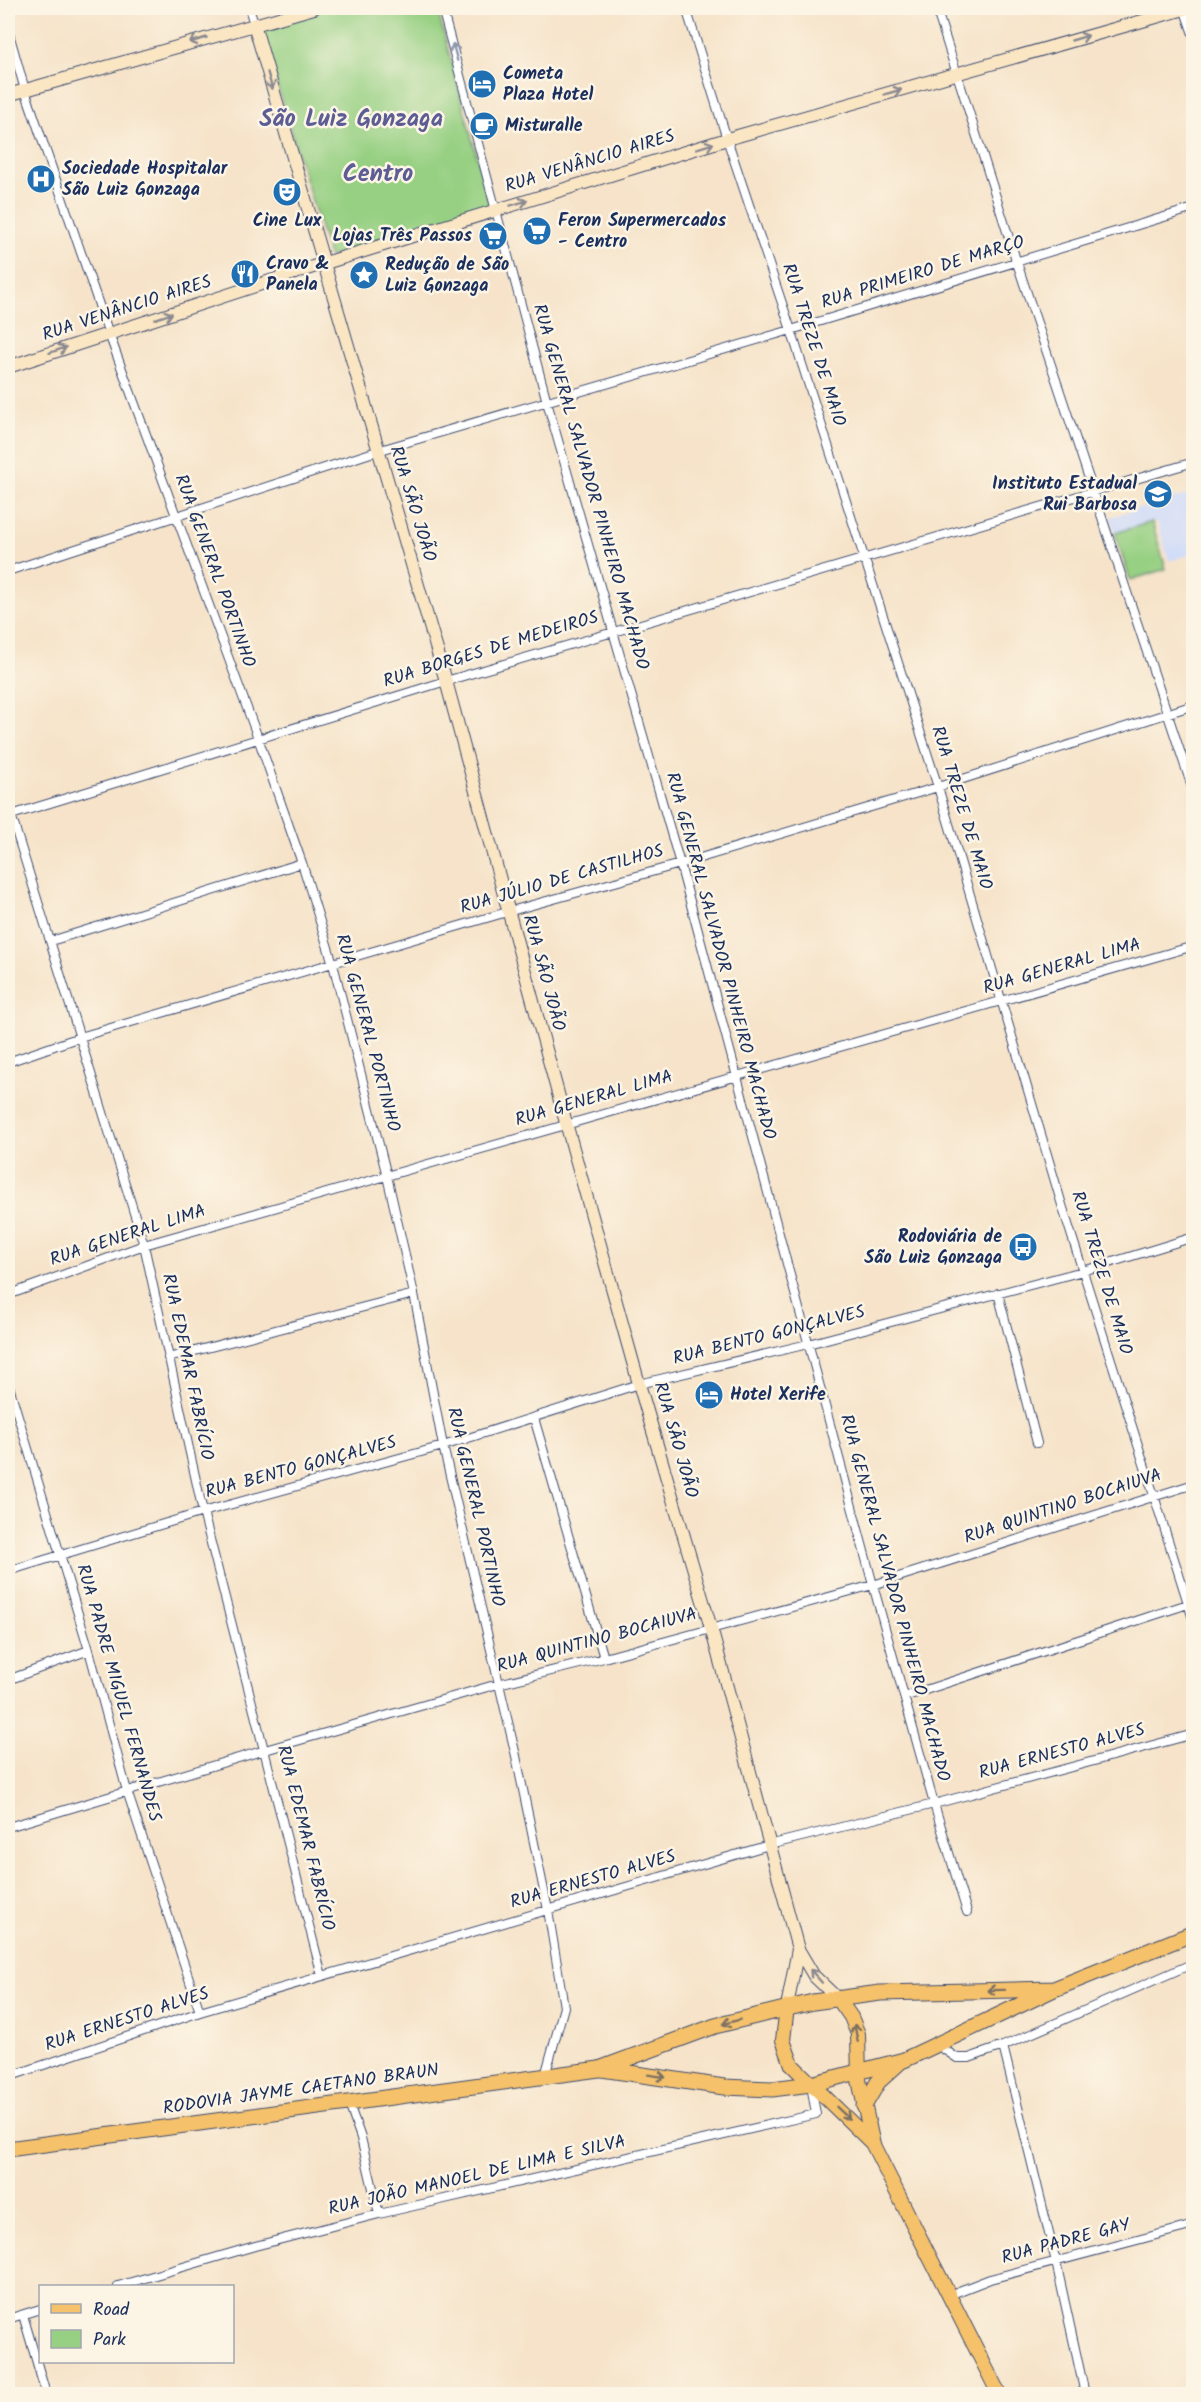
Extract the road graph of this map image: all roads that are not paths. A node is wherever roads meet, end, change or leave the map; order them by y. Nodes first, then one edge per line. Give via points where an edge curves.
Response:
1 (249, 8) edge
2 (314, 8) edge
3 (442, 8) edge
4 (686, 8) edge
5 (936, 8) edge
6 (1185, 8) edge
7 (254, 24) junction
8 (8, 30) edge
9 (1194, 37) edge
10 (957, 74) junction
11 (26, 90) junction
12 (8, 95) edge
13 (727, 139) junction
14 (1194, 208) edge
15 (497, 210) junction
16 (1017, 263) junction
17 (322, 264) junction
18 (791, 330) junction
19 (109, 334) junction
20 (8, 367) edge
21 (547, 402) junction
22 (377, 451) junction
23 (1194, 462) edge
24 (1093, 493) junction
25 (175, 516) junction
26 (863, 557) junction
27 (8, 571) edge
28 (612, 632) junction
29 (446, 681) junction
30 (1194, 705) edge
31 (1168, 713) junction
32 (258, 738) junction
33 (938, 786) junction
34 (1194, 793) edge
35 (8, 805) edge
36 (9, 815) edge
37 (302, 863) junction
38 (680, 864) junction
39 (507, 912) junction
40 (51, 941) junction
41 (1194, 946) edge
42 (333, 964) junction
43 (1003, 1001) junction
44 (80, 1037) junction
45 (8, 1062) edge
46 (737, 1075) junction
47 (566, 1123) junction
48 (387, 1176) junction
49 (1194, 1238) edge
50 (144, 1245) junction
51 (1083, 1270) junction
52 (998, 1293) junction
53 (8, 1294) edge
54 (414, 1294) junction
55 (808, 1344) junction
56 (168, 1358) junction
57 (8, 1383) edge
58 (639, 1384) junction
59 (534, 1418) junction
60 (1037, 1443) dead end
61 (443, 1446) junction
62 (1194, 1484) edge
63 (1153, 1496) junction
64 (203, 1512) junction
65 (60, 1554) junction
66 (8, 1570) edge
67 (873, 1585) junction
68 (1188, 1604) junction
69 (1194, 1622) edge
70 (711, 1628) junction
71 (89, 1650) junction
72 (604, 1658) junction
73 (8, 1680) edge
74 (498, 1684) junction
75 (904, 1697) junction
76 (1194, 1734) edge
77 (266, 1750) junction
78 (127, 1791) junction
79 (934, 1804) junction
80 (8, 1827) edge
81 (769, 1845) junction
82 (548, 1910) junction
83 (967, 1912) dead end
84 (1194, 1933) edge
85 (798, 1949) junction
86 (1194, 1964) edge
87 (322, 1976) junction
88 (1054, 1989) junction
89 (839, 2000) junction
90 (787, 2007) junction
91 (200, 2012) junction
92 (936, 2044) junction
93 (1004, 2046) junction
94 (904, 2060) junction
95 (599, 2069) junction
96 (859, 2071) junction
97 (545, 2076) junction
98 (8, 2077) edge
99 (811, 2084) junction
100 (349, 2104) junction
101 (864, 2106) junction
102 (873, 2145) junction
103 (8, 2149) edge
104 (379, 2214) junction
105 (1194, 2226) edge
106 (1056, 2262) junction
107 (121, 2285) edge
108 (949, 2295) junction
109 (39, 2309) edge
110 (23, 2315) junction
111 (8, 2319) edge
112 (46, 2394) edge
113 (999, 2394) edge
114 (1085, 2394) edge

1 - 7 street, RUA SÃO JOÃO
2 - 7 main road
15 -> 3 street, RUA GENERAL SALVADOR PINHEIRO MACHADO
4 - 13 street, RUA TREZE DE MAIO
5 - 10 street
6 - 9 street
10 -> 6 main road, RUA VENÂNCIO AIRES
7 -> 11 main road
7 -> 17 main road, RUA SÃO JOÃO
8 - 11 street, RUA GENERAL PORTINHO
13 -> 10 main road, RUA VENÂNCIO AIRES
10 - 16 street
11 - 12 main road
11 - 19 street, RUA GENERAL PORTINHO
15 -> 13 main road, RUA VENÂNCIO AIRES
13 - 18 street, RUA TREZE DE MAIO
14 - 16 street, RUA PRIMEIRO DE MARÇO
15 - 17 main road, RUA VENÂNCIO AIRES
15 - 21 street, RUA GENERAL SALVADOR PINHEIRO MACHADO
16 - 18 street, RUA PRIMEIRO DE MARÇO
16 - 24 street
19 -> 17 main road, RUA VENÂNCIO AIRES
17 - 22 main road, RUA SÃO JOÃO
18 - 21 street, RUA PRIMEIRO DE MARÇO
18 - 26 street, RUA TREZE DE MAIO
20 -> 19 main road, RUA VENÂNCIO AIRES
19 - 25 street, RUA GENERAL PORTINHO
21 - 22 street, RUA PRIMEIRO DE MARÇO
21 - 28 street, RUA GENERAL SALVADOR PINHEIRO MACHADO
22 - 25 street, RUA PRIMEIRO DE MARÇO
22 - 29 main road, RUA SÃO JOÃO
23 - 24 street, RUA BORGES DE MEDEIROS
24 - 26 street, RUA BORGES DE MEDEIROS
24 - 31 street
25 - 27 street, RUA PRIMEIRO DE MARÇO
25 - 32 street, RUA GENERAL PORTINHO
26 - 28 street, RUA BORGES DE MEDEIROS
26 - 33 street, RUA TREZE DE MAIO
28 - 29 street, RUA BORGES DE MEDEIROS
28 - 38 street, RUA GENERAL SALVADOR PINHEIRO MACHADO
29 - 32 street, RUA BORGES DE MEDEIROS
29 - 39 main road, RUA SÃO JOÃO
30 - 31 street, RUA JÚLIO DE CASTILHOS
31 - 33 street, RUA JÚLIO DE CASTILHOS
31 - 34 street
32 - 36 street, RUA BORGES DE MEDEIROS
32 - 37 street, RUA GENERAL PORTINHO
33 - 38 street, RUA JÚLIO DE CASTILHOS
33 - 43 street, RUA TREZE DE MAIO
35 - 36 street, RUA EDEMAR FABRÍCIO
36 - 40 street, RUA EDEMAR FABRÍCIO
37 - 40 street
37 - 42 street, RUA GENERAL PORTINHO
38 - 39 street, RUA JÚLIO DE CASTILHOS
38 - 46 street, RUA GENERAL SALVADOR PINHEIRO MACHADO
39 - 42 street, RUA JÚLIO DE CASTILHOS
39 - 47 main road, RUA SÃO JOÃO
40 - 44 street, RUA EDEMAR FABRÍCIO
41 - 43 street, RUA GENERAL LIMA
42 - 44 street, RUA JÚLIO DE CASTILHOS
42 - 48 street, RUA GENERAL PORTINHO
43 - 46 street, RUA GENERAL LIMA
43 - 51 street, RUA TREZE DE MAIO
44 - 45 street, RUA JÚLIO DE CASTILHOS
44 - 50 street, RUA EDEMAR FABRÍCIO
46 - 47 street, RUA GENERAL LIMA
46 - 55 street, RUA GENERAL SALVADOR PINHEIRO MACHADO
47 - 48 street, RUA GENERAL LIMA
47 - 58 main road, RUA SÃO JOÃO
48 - 50 street, RUA GENERAL LIMA
48 - 54 street, RUA GENERAL PORTINHO
49 - 51 street, RUA BENTO GONÇALVES
50 - 53 street, RUA GENERAL LIMA
50 - 56 street, RUA EDEMAR FABRÍCIO
51 - 52 street, RUA BENTO GONÇALVES
51 - 63 street, RUA TREZE DE MAIO
52 - 55 street, RUA BENTO GONÇALVES
52 - 60 street
54 - 56 street
54 - 61 street, RUA GENERAL PORTINHO
55 - 58 street, RUA BENTO GONÇALVES
55 - 67 street, RUA GENERAL SALVADOR PINHEIRO MACHADO
56 - 64 street, RUA EDEMAR FABRÍCIO
57 - 65 street, RUA PADRE MIGUEL FERNANDES
58 - 59 street, RUA BENTO GONÇALVES
58 - 70 main road, RUA SÃO JOÃO
59 - 61 street, RUA BENTO GONÇALVES
59 - 72 street
61 - 64 street, RUA BENTO GONÇALVES
61 - 74 street, RUA GENERAL PORTINHO
62 - 63 street, RUA QUINTINO BOCAIUVA
63 - 67 street, RUA QUINTINO BOCAIUVA
63 - 68 street, RUA TREZE DE MAIO
64 - 65 street, RUA BENTO GONÇALVES
64 - 77 street, RUA EDEMAR FABRÍCIO
65 - 66 street, RUA BENTO GONÇALVES
65 - 71 street, RUA PADRE MIGUEL FERNANDES
67 - 70 street, RUA QUINTINO BOCAIUVA
67 - 75 street, RUA GENERAL SALVADOR PINHEIRO MACHADO
68 - 69 street, RUA TREZE DE MAIO
68 - 75 street
70 - 72 street, RUA QUINTINO BOCAIUVA
70 - 81 main road, RUA SÃO JOÃO
71 - 73 street
71 - 78 street, RUA PADRE MIGUEL FERNANDES
72 - 74 street, RUA QUINTINO BOCAIUVA
74 - 77 street, RUA QUINTINO BOCAIUVA
74 - 82 street, RUA GENERAL PORTINHO
75 - 79 street, RUA GENERAL SALVADOR PINHEIRO MACHADO
76 - 79 street, RUA ERNESTO ALVES
77 - 78 street, RUA QUINTINO BOCAIUVA
77 - 87 street, RUA EDEMAR FABRÍCIO
78 - 80 street, RUA QUINTINO BOCAIUVA
78 - 91 street, RUA PADRE MIGUEL FERNANDES
79 - 81 street, RUA ERNESTO ALVES
79 - 83 street, RUA GENERAL SALVADOR PINHEIRO MACHADO
81 - 82 street, RUA ERNESTO ALVES
81 - 85 main road, RUA SÃO JOÃO
82 - 87 street, RUA ERNESTO ALVES
82 - 97 street, RUA GENERAL PORTINHO via 564,2007
84 - 88 highway
89 -> 85 main road, RUA SÃO JOÃO via 814,1976
85 - 90 main road, RUA SÃO JOÃO
86 - 93 street
87 - 91 street, RUA ERNESTO ALVES
88 -> 89 highway, RODOVIA JAYME CAETANO BRAUN via 880,1993
88 - 92 highway
89 - 90 highway, RODOVIA JAYME CAETANO BRAUN
96 -> 89 main road via 858,2034
90 -> 95 highway, RODOVIA JAYME CAETANO BRAUN via 715,2026
90 - 99 main road via 784,2048 792,2065
91 - 98 street, RUA ERNESTO ALVES
92 - 93 street via 957,2058
92 - 94 highway
93 - 106 street
94 - 96 highway
94 - 101 highway via 878,2082
95 - 97 highway, RODOVIA JAYME CAETANO BRAUN
95 -> 99 highway, RODOVIA JAYME CAETANO BRAUN via 724,2087 772,2089
96 - 99 highway
96 - 101 main road
97 - 100 highway, RODOVIA JAYME CAETANO BRAUN
99 -> 102 main road
99 - 104 street, RUA JOÃO MANOEL DE LIMA E SILVA via 816,2114
100 - 103 highway, RODOVIA JAYME CAETANO BRAUN
100 - 104 street
101 - 102 main road
102 - 108 main road
104 - 107 street, RUA JOÃO MANOEL DE LIMA E SILVA
105 - 106 street, RUA PADRE GAY
106 - 108 street, RUA PADRE GAY via 990,2279
106 - 114 street
108 - 113 main road
109 - 110 street
110 - 111 street
110 - 112 street

